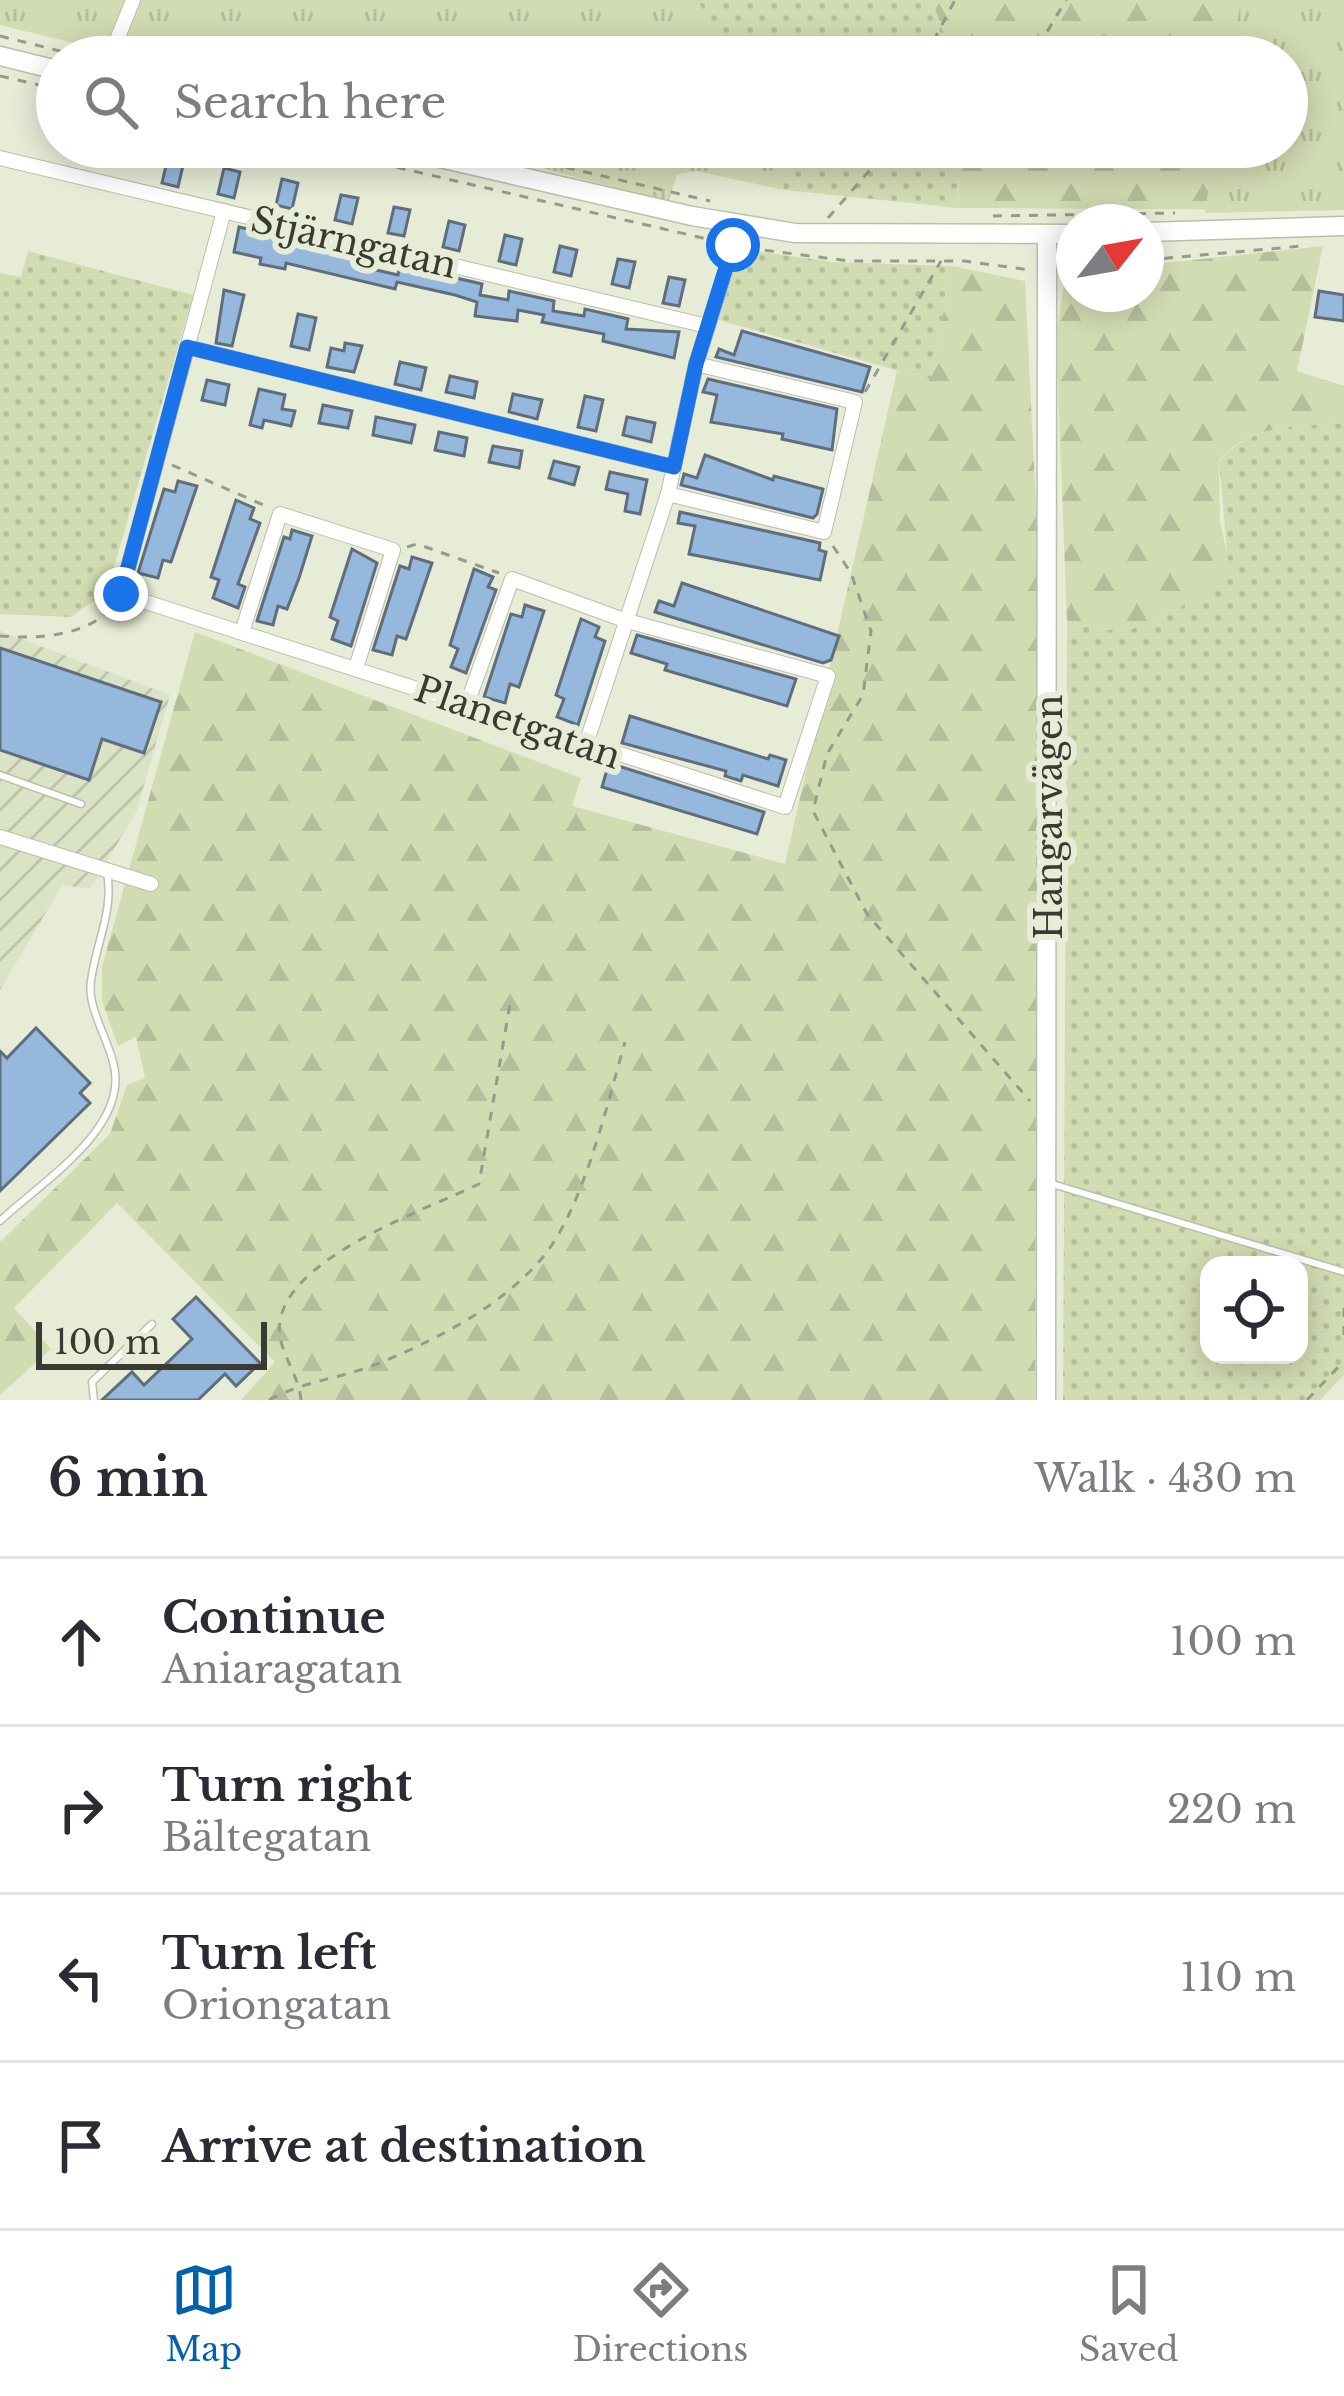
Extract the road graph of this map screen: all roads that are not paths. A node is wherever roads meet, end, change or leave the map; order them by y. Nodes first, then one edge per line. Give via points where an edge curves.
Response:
1 (133, 0) edge
2 (118, 36) edge
3 (0, 56) edge
4 (36, 65) edge
5 (0, 158) edge
6 (36, 167) edge
7 (42, 168) edge
8 (485, 168) edge
9 (224, 211) junction
10 (740, 226) junction
11 (1344, 226) edge
12 (1164, 231) edge
13 (1047, 235) junction
14 (1056, 235) edge
15 (707, 326) junction
16 (187, 347) junction
17 (696, 364) junction
18 (674, 467) junction
19 (668, 494) junction
20 (624, 620) junction
21 (242, 632) junction
22 (356, 668) junction
23 (467, 704) junction
24 (585, 747) junction
25 (0, 775) edge
26 (81, 804) dead end
27 (0, 837) edge
28 (107, 872) junction
29 (151, 884) dead end
30 (1047, 1183) junction
31 (0, 1220) edge
32 (1344, 1272) edge
33 (152, 1324) dead end
34 (94, 1400) edge
35 (1046, 1400) edge

1 - 2 street
3 - 4 street
5 - 6 street, Stjärngatan
7 - 9 street, Stjärngatan
8 - 10 street
9 - 15 street, Stjärngatan
9 - 16 street
10 - 13 street via 826,235
10 - 15 street
11 - 12 street
13 - 14 street
13 - 30 street, Hangarvägen
15 - 17 street
16 - 18 street
16 - 21 street, Planetgatan via 121,594
17 - 18 street
17 - 19 street via 855,402 824,532
18 - 19 street
19 - 20 street
20 - 23 street via 512,579
20 - 24 street
20 - 24 street, Planetgatan via 828,676 785,807
21 - 22 street, Planetgatan
21 - 22 street via 280,514 393,550
22 - 23 street, Planetgatan
23 - 24 street, Planetgatan
25 - 26 lane
27 - 28 street
28 - 29 street
28 - 31 lane via 108,916 90,986 117,1074 113,1104 98,1130
30 - 32 lane
30 - 35 street, Hangarvägen
33 - 34 lane via 92,1382

